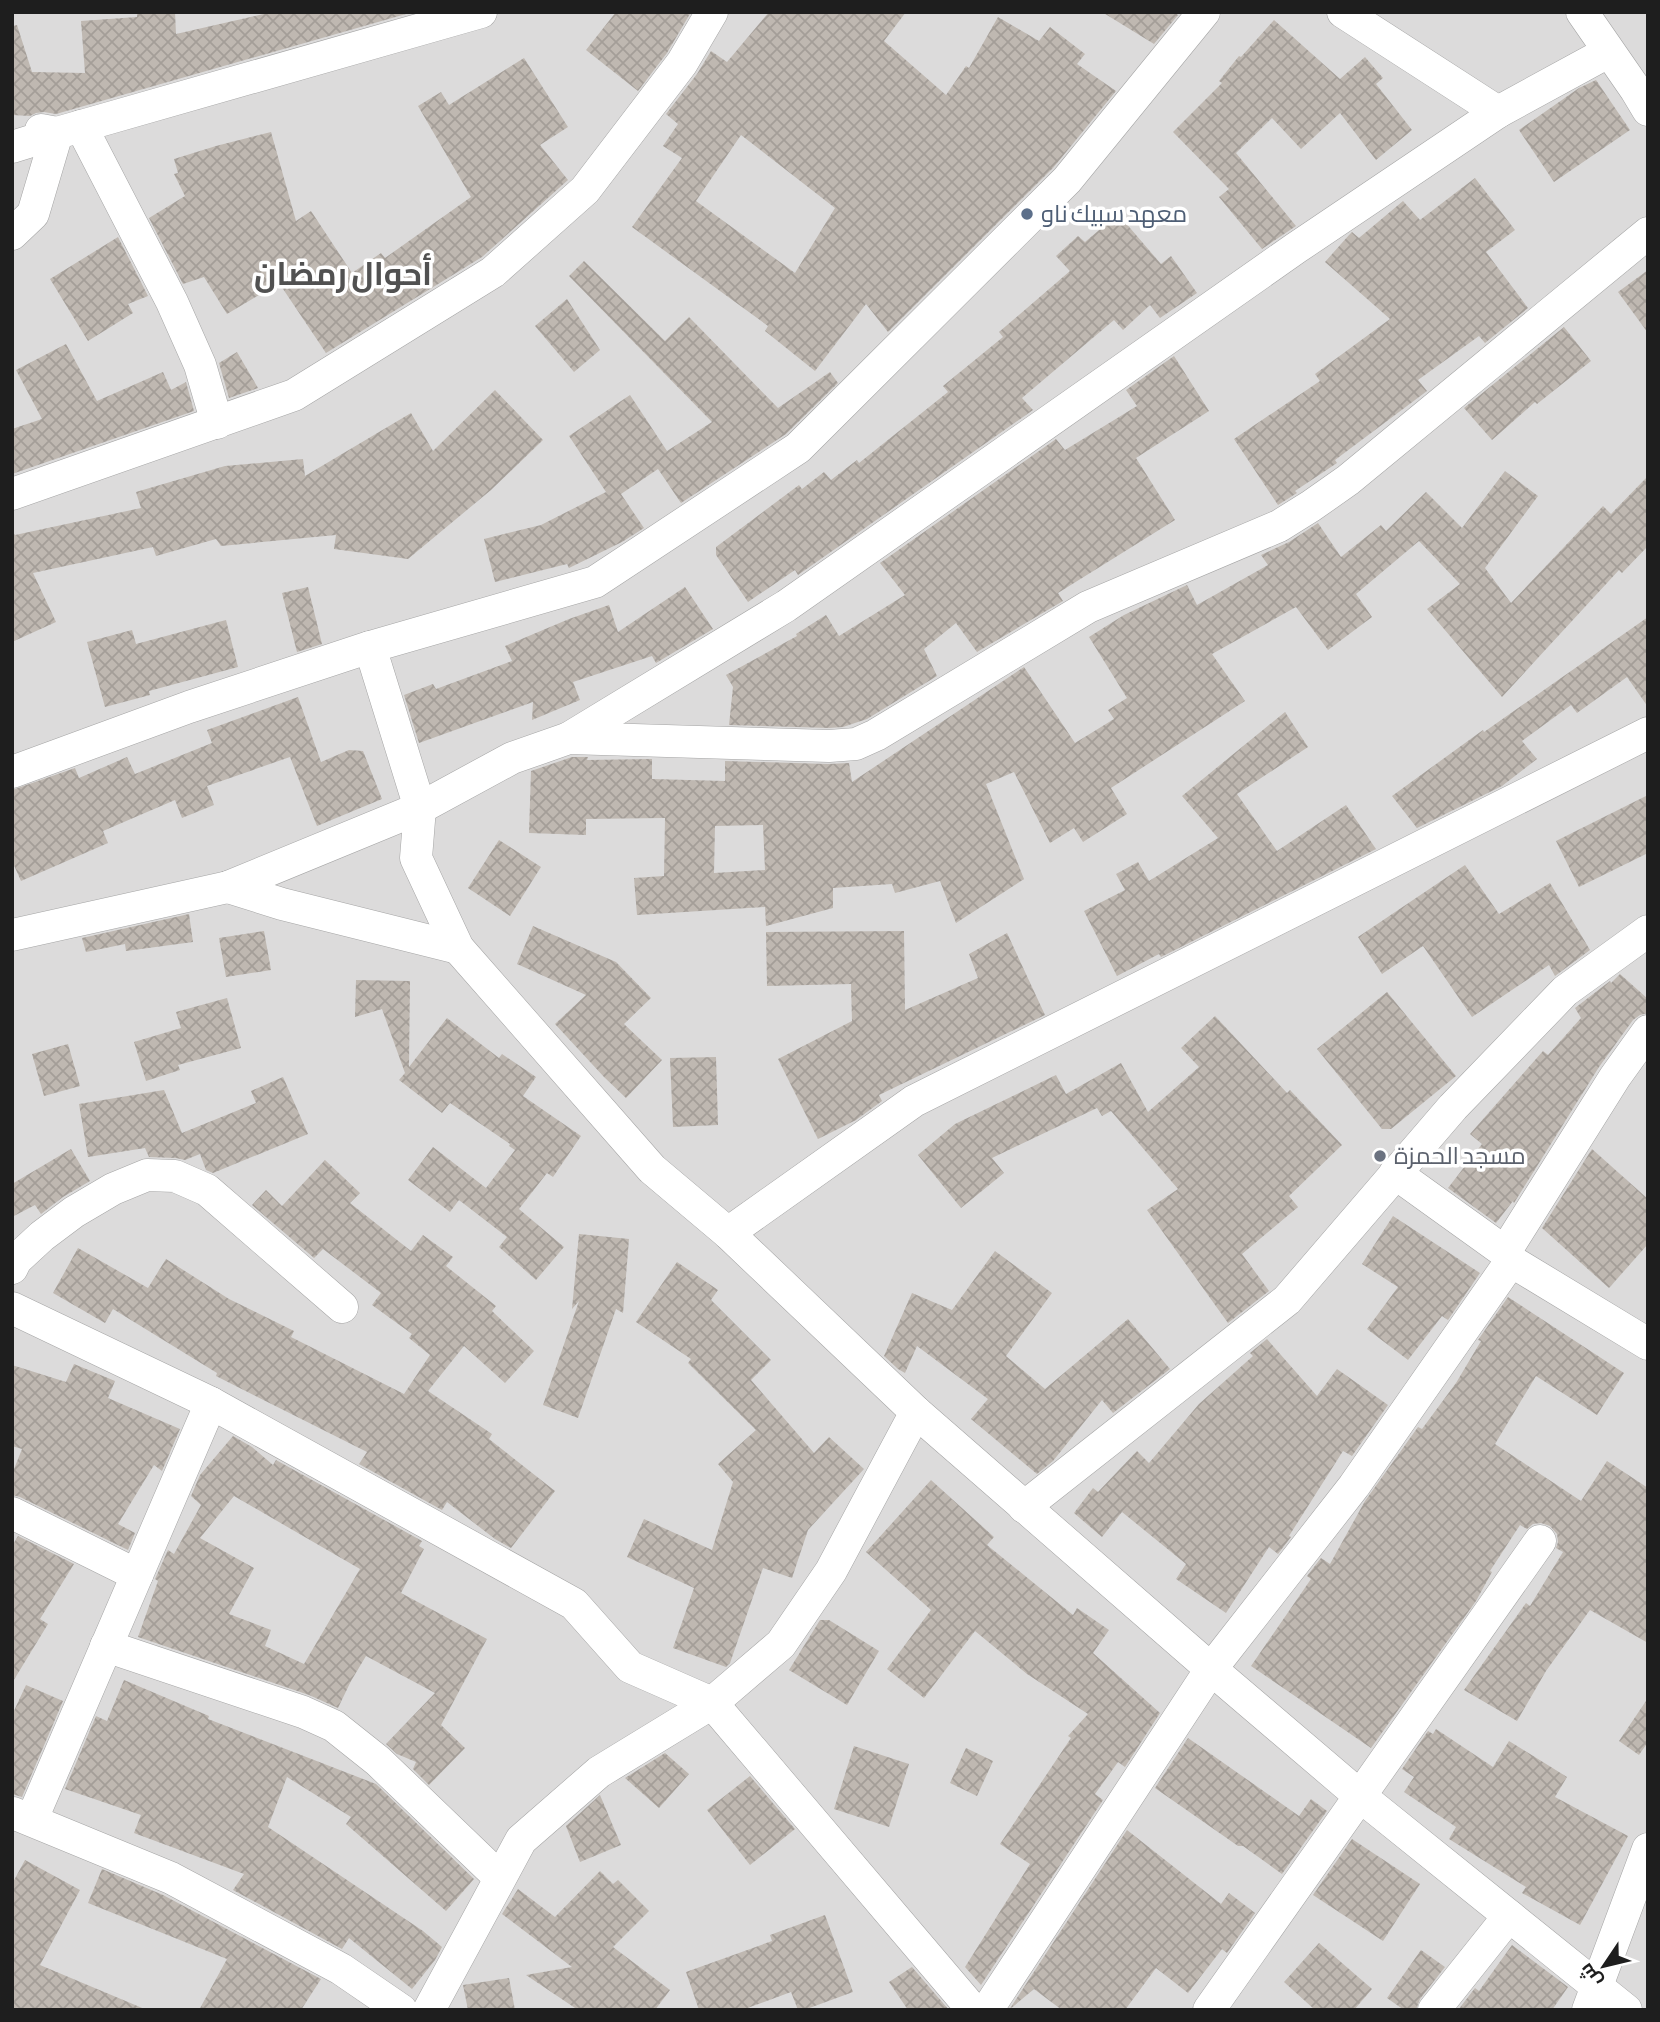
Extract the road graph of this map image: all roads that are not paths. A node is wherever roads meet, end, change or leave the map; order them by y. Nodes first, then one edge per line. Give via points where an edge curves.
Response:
1 (481, 12) edge
2 (712, 12) edge
3 (1204, 12) edge
4 (1343, 12) edge
5 (1581, 12) edge
6 (1608, 52) junction
7 (1644, 94) edge
8 (1498, 112) junction
9 (12, 126) edge
10 (69, 129) junction
11 (12, 147) edge
12 (1648, 233) edge
13 (12, 234) edge
14 (217, 424) junction
15 (12, 494) edge
16 (370, 647) junction
17 (1648, 733) edge
18 (569, 738) junction
19 (12, 772) edge
20 (420, 808) junction
21 (228, 887) junction
22 (1648, 931) edge
23 (12, 935) edge
24 (458, 948) junction
25 (1648, 1031) edge
26 (1395, 1173) junction
27 (728, 1233) junction
28 (1508, 1257) junction
29 (12, 1268) edge
30 (342, 1307) dead end
31 (12, 1308) edge
32 (1648, 1344) edge
33 (211, 1403) junction
34 (916, 1412) junction
35 (1024, 1507) junction
36 (12, 1513) edge
37 (1541, 1541) dead end
38 (137, 1575) junction
39 (106, 1646) junction
40 (1211, 1669) junction
41 (712, 1703) junction
42 (1360, 1796) junction
43 (22, 1816) edge
44 (1648, 1849) edge
45 (499, 1877) junction
46 (1509, 1916) junction
47 (1593, 1999) edge
48 (401, 2010) edge
49 (429, 2010) edge
50 (973, 2010) edge
51 (988, 2010) edge
52 (1209, 2010) edge
53 (1434, 2010) edge
54 (1626, 2010) edge

1 - 10 street
2 - 14 street via 682,63 585,190 493,272 294,396
3 - 16 street via 1067,180 799,448 595,582
4 - 8 street
5 - 6 street
6 - 7 street
6 - 8 street
8 - 18 street via 786,606
9 - 10 street
10 - 11 street
10 - 13 street via 33,214
10 - 14 street via 172,302 200,365
12 - 18 street via 1311,506 1279,526 1088,607 876,735 856,744 829,746
14 - 15 street
16 - 19 street
16 - 20 street
17 - 27 street via 914,1101
18 - 20 street via 512,758
20 - 21 street
20 - 24 street via 416,858
21 - 23 street
21 - 24 street
22 - 26 street via 1564,991
24 - 27 street via 652,1169
25 - 28 street via 1615,1077
26 - 28 street
26 - 35 street via 1287,1300
27 - 34 street
28 - 32 street
28 - 40 street via 1354,1486
29 - 30 street via 42,1236 103,1195 147,1175 175,1177 207,1190
31 - 33 street
33 - 38 street
33 - 41 street via 574,1604 630,1667
34 - 35 street
34 - 41 street via 831,1572 780,1644
35 - 40 street
36 - 38 street
37 - 42 street
38 - 39 street
39 - 43 street
39 - 45 street via 334,1726 378,1761
40 - 42 street
40 - 51 street
41 - 45 street via 599,1772 521,1840
41 - 50 street
42 - 46 street
42 - 52 street
43 - 48 street via 171,1878 341,1969
44 - 47 street
45 - 49 street
46 - 47 street
46 - 53 street
47 - 54 street

